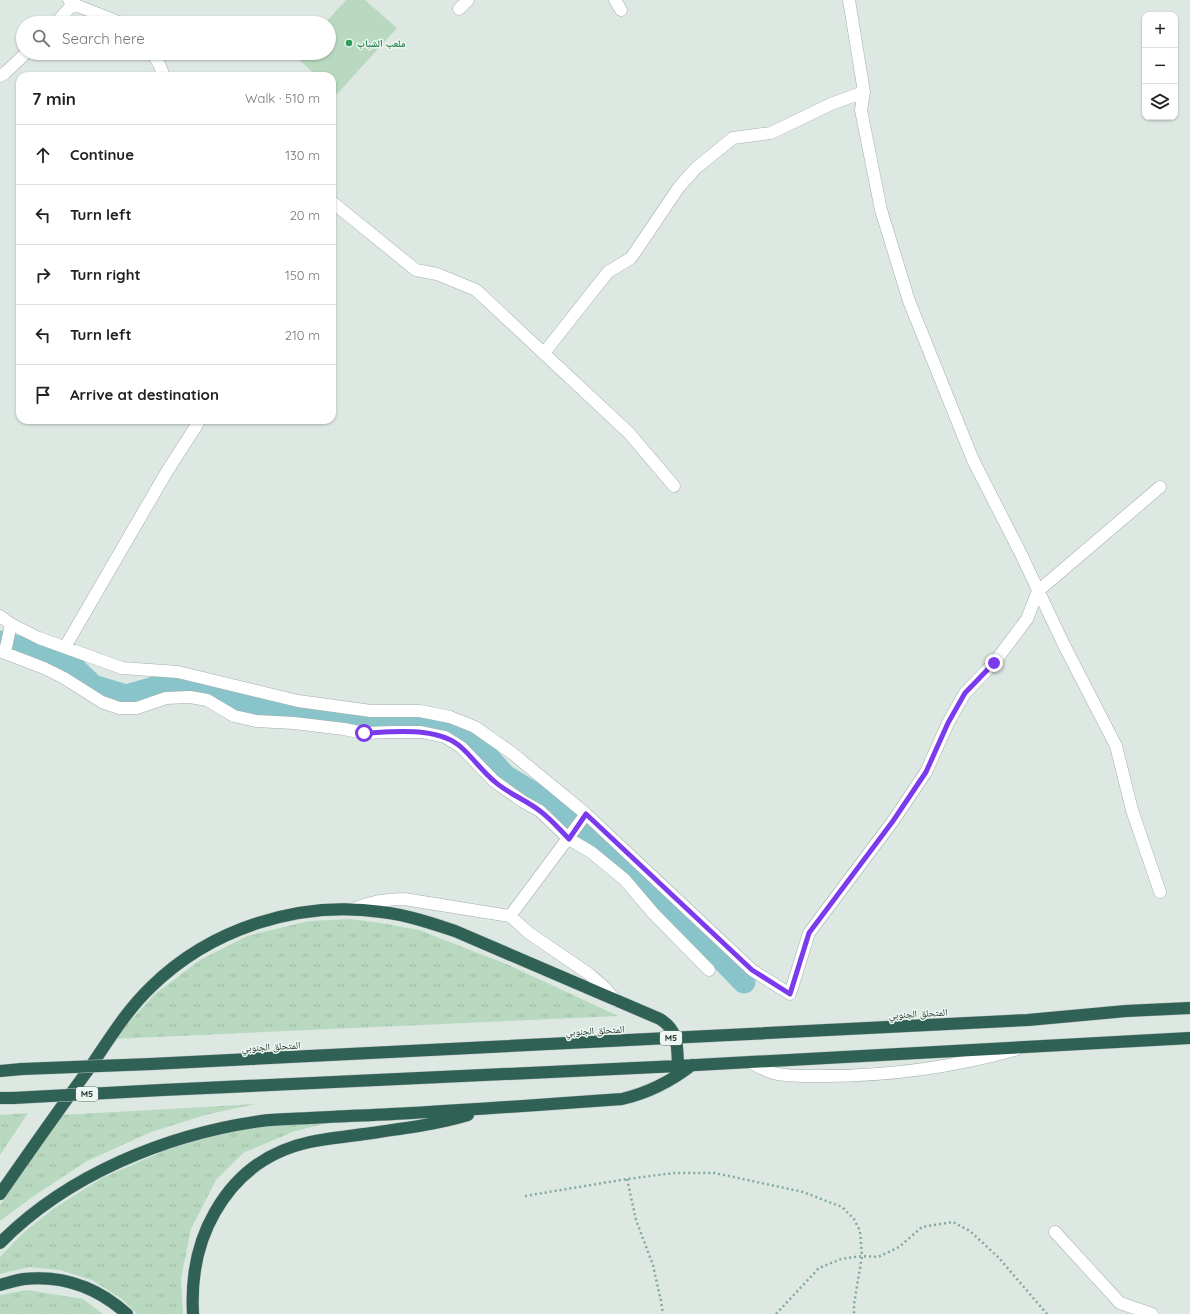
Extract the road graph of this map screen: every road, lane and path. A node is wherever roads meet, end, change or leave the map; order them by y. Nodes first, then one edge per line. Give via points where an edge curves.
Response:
1 (468, 0) edge
2 (849, 0) edge
3 (71, 2) edge
4 (459, 9) dead end
5 (61, 16) edge
6 (104, 16) edge
7 (19, 60) edge
8 (156, 60) edge
9 (162, 72) edge
10 (0, 76) edge
11 (864, 92) junction
12 (336, 210) edge
13 (544, 353) junction
14 (197, 424) edge
15 (674, 486) dead end
16 (1160, 487) dead end
17 (1038, 591) junction
18 (0, 616) edge
19 (11, 624) junction
20 (65, 647) junction
21 (2, 652) edge
22 (586, 814) junction
23 (569, 839) junction
24 (1160, 892) dead end
25 (353, 909) junction
26 (510, 916) junction
27 (709, 970) dead end
28 (617, 1002) junction
29 (1190, 1008) edge
30 (676, 1037) junction
31 (1190, 1038) edge
32 (1028, 1047) junction
33 (751, 1062) junction
34 (692, 1065) junction
35 (678, 1066) junction
36 (0, 1071) edge
37 (0, 1098) edge
38 (486, 1109) junction
39 (627, 1179) junction
40 (0, 1194) edge
41 (525, 1196) dead end
42 (1055, 1232) dead end
43 (0, 1243) edge
44 (862, 1256) junction
45 (0, 1285) edge
46 (127, 1314) edge
47 (193, 1314) edge
48 (662, 1314) edge
49 (776, 1314) edge
50 (854, 1314) edge
51 (1047, 1314) edge
52 (1152, 1314) edge

1 - 4 street
2 - 11 street
3 - 5 street
3 - 6 street
7 - 10 street
8 - 9 street
11 - 13 street via 831,104 772,133 734,138 696,168 679,187 631,258 608,272
11 - 17 street via 862,110 881,210 909,301 973,460
12 - 13 street via 416,270 437,274 476,290
13 - 15 street via 629,433
14 - 20 street
16 - 17 street
17 - 22 street via 1027,619 994,663 965,693 926,772 893,821 809,933 790,994 752,970
17 - 24 street via 1116,746 1132,810
18 - 19 street
19 - 20 street
19 - 21 street
20 - 22 street via 122,668 178,672 298,702 371,711 420,712 450,717 475,727 512,752
21 - 23 street via 44,668 102,702 119,708 137,708 166,698 190,697 207,700 234,716 256,721 294,723 364,733 421,732 445,737 461,747 494,781 540,811
22 - 23 street
23 - 26 street
23 - 27 street via 591,852 625,880
25 - 26 street via 372,902 404,899
25 - 28 highway via 424,921 455,931
25 - 40 highway via 313,911 260,922 209,944 168,972 123,1019
26 - 28 street via 529,933 589,974
28 - 30 highway via 660,1019
29 - 30 highway, المتحلق الجنوبي / M5 via 1028,1020
30 - 35 highway
30 - 36 highway, المتحلق الجنوبي / M5, bridge
31 - 32 highway, M5
32 - 33 highway, M5
32 - 33 street via 950,1065 869,1075 780,1074
33 - 34 highway, M5
34 - 35 highway, M5
34 - 38 highway via 659,1086 622,1099
35 - 37 highway, M5, bridge
38 - 43 highway via 262,1121 187,1136 116,1164 82,1181 26,1219
38 - 47 highway via 430,1124 294,1146 258,1164 240,1178 225,1195 207,1226 196,1259 192,1294
39 - 41 path
39 - 44 path via 674,1173 715,1173 803,1192 842,1207 854,1219 860,1231
39 - 48 path via 636,1220 653,1265
42 - 52 street via 1120,1303
44 - 49 path via 841,1259 819,1268
44 - 50 path
44 - 51 path via 878,1257 899,1247 922,1227 953,1222 970,1231 999,1258
45 - 46 highway via 23,1279 72,1282 106,1298

